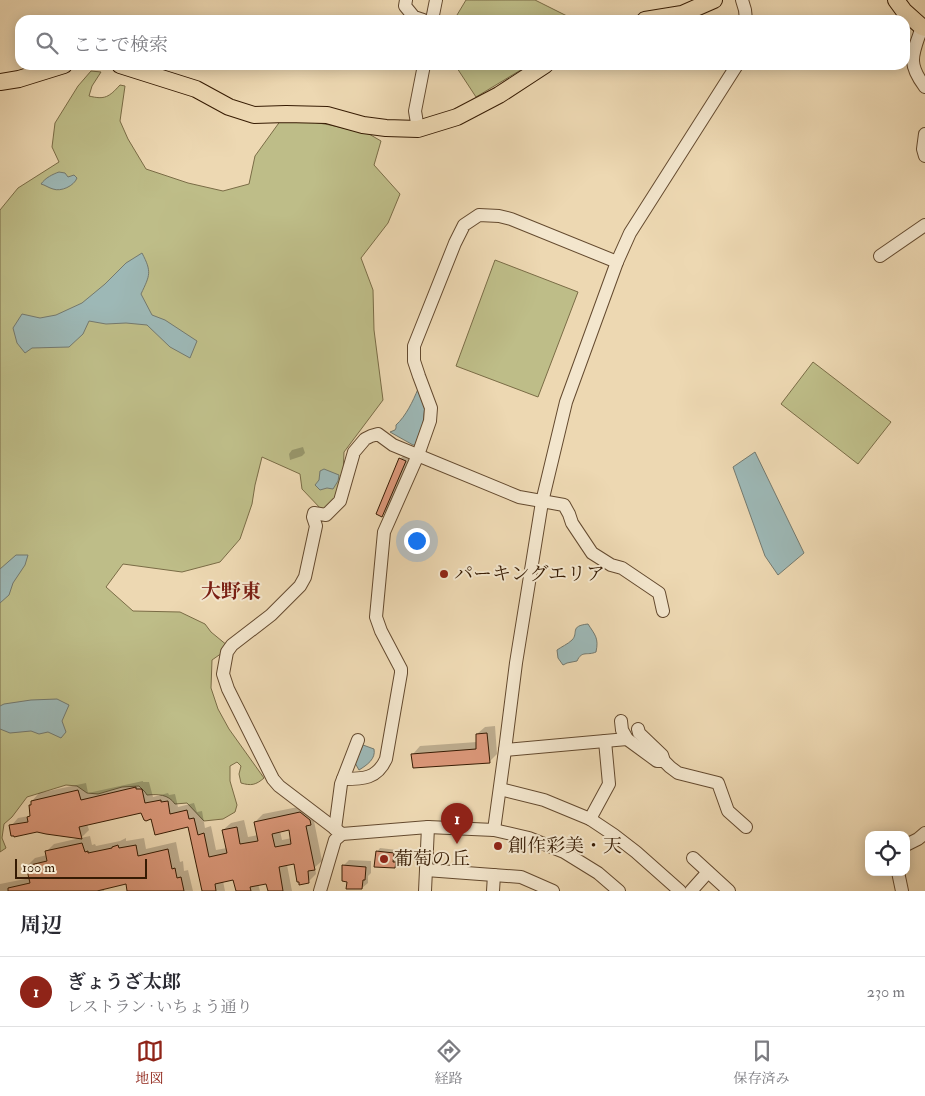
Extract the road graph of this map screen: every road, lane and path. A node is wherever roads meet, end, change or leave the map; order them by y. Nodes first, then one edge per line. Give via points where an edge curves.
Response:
1 (406, 0) edge
2 (436, 0) edge
3 (714, 0) edge
4 (742, 0) edge
5 (896, 0) edge
6 (412, 15) edge
7 (433, 15) edge
8 (676, 15) edge
9 (746, 15) edge
10 (909, 15) edge
11 (910, 16) edge
12 (923, 27) edge
13 (48, 70) edge
14 (136, 70) edge
15 (423, 70) edge
16 (537, 70) edge
17 (735, 70) edge
18 (0, 82) edge
19 (925, 87) edge
20 (418, 129) junction
21 (925, 134) edge
22 (925, 156) edge
23 (925, 225) edge
24 (880, 256) dead end
25 (617, 262) junction
26 (418, 455) junction
27 (542, 502) junction
28 (663, 611) dead end
29 (621, 721) dead end
30 (638, 729) dead end
31 (627, 739) junction
32 (358, 740) dead end
33 (605, 741) junction
34 (505, 750) junction
35 (664, 761) junction
36 (343, 779) junction
37 (500, 789) junction
38 (590, 820) junction
39 (746, 826) dead end
40 (428, 827) junction
41 (494, 830) junction
42 (339, 832) junction
43 (925, 833) edge
44 (910, 843) edge
45 (693, 858) dead end
46 (426, 870) junction
47 (708, 872) junction
48 (494, 875) junction
49 (899, 876) edge
50 (610, 888) edge
51 (322, 891) edge
52 (425, 891) edge
53 (493, 891) edge
54 (553, 891) edge
55 (680, 891) edge
56 (691, 891) edge
57 (729, 891) edge
58 (902, 891) edge

1 - 6 street via 405,6
2 - 7 street
3 - 8 main road
4 - 9 street
5 - 10 main road
11 - 12 main road
12 - 19 street via 913,55 913,67
13 - 18 main road
14 - 20 main road via 196,89 229,108 254,115 327,115 378,127
15 - 20 street via 415,111
16 - 20 main road via 457,118
17 - 25 street via 630,233
21 - 22 street via 922,149
23 - 24 street
25 - 26 street via 499,216 479,215 464,225 414,346 414,360 431,408 430,422
25 - 27 street via 566,402
26 - 27 street via 519,497
26 - 36 street via 384,532 376,618 401,670 386,759 374,775 363,779
26 - 42 street via 393,445 378,434 359,445 340,501 326,515 314,513 316,526 305,577 300,586 227,652 223,674 228,689 273,779
27 - 28 street via 564,505 592,553 659,593
27 - 34 street
29 - 31 street
30 - 35 street
31 - 33 street
31 - 35 street via 657,761
32 - 36 street
33 - 34 street
33 - 38 street via 609,784
34 - 37 street
35 - 39 street via 678,773 718,784 728,811
36 - 42 street
37 - 38 street via 544,800
37 - 41 street
38 - 55 street via 636,852
40 - 41 street
40 - 42 street
40 - 46 street
41 - 50 street via 529,838 564,852 598,873
42 - 51 street
43 - 44 street
45 - 47 street
46 - 48 street
46 - 52 street
47 - 56 street
47 - 57 street
48 - 53 street
48 - 54 street via 521,877
49 - 58 street

